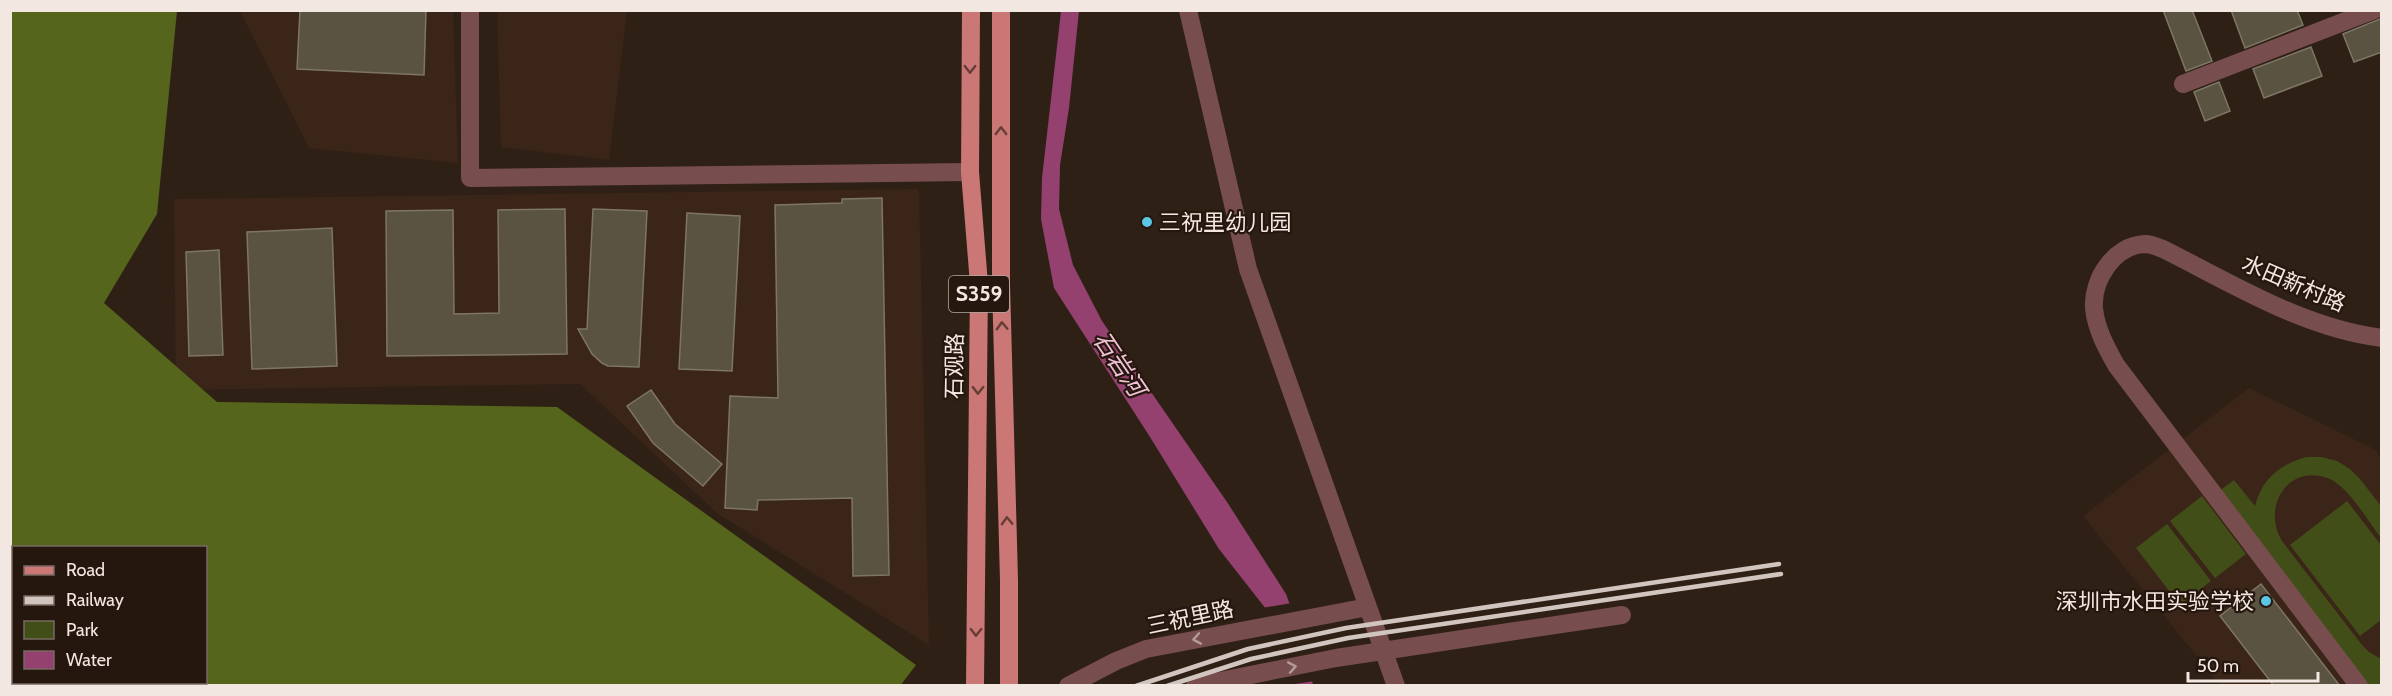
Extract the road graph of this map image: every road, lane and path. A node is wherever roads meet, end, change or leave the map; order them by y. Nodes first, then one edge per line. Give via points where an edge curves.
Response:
1 (470, 10) edge
2 (971, 10) edge
3 (1001, 10) edge
4 (1188, 10) edge
5 (2374, 10) edge
6 (2183, 84) dead end
7 (970, 172) junction
8 (2382, 338) edge
9 (1368, 607) junction
10 (1622, 615) dead end
11 (1384, 651) junction
12 (975, 686) edge
13 (1009, 686) edge
14 (1068, 686) edge
15 (1195, 686) edge
16 (1396, 686) edge
17 (2359, 686) edge

1 - 7 street via 470,178
2 -> 7 main road, 石观路 / S359
13 -> 3 main road via 1000,284
4 - 9 street via 1248,269
5 - 6 street
7 -> 12 main road, 石观路 / S359 via 979,284
8 - 17 street, 水田新村路 via 2304,318 2146,243 2119,253 2107,266 2094,306 2105,346 2116,365
9 - 11 street
9 -> 14 street, 三祝里路 via 1146,649
10 - 11 street
15 -> 11 street
11 - 16 street

